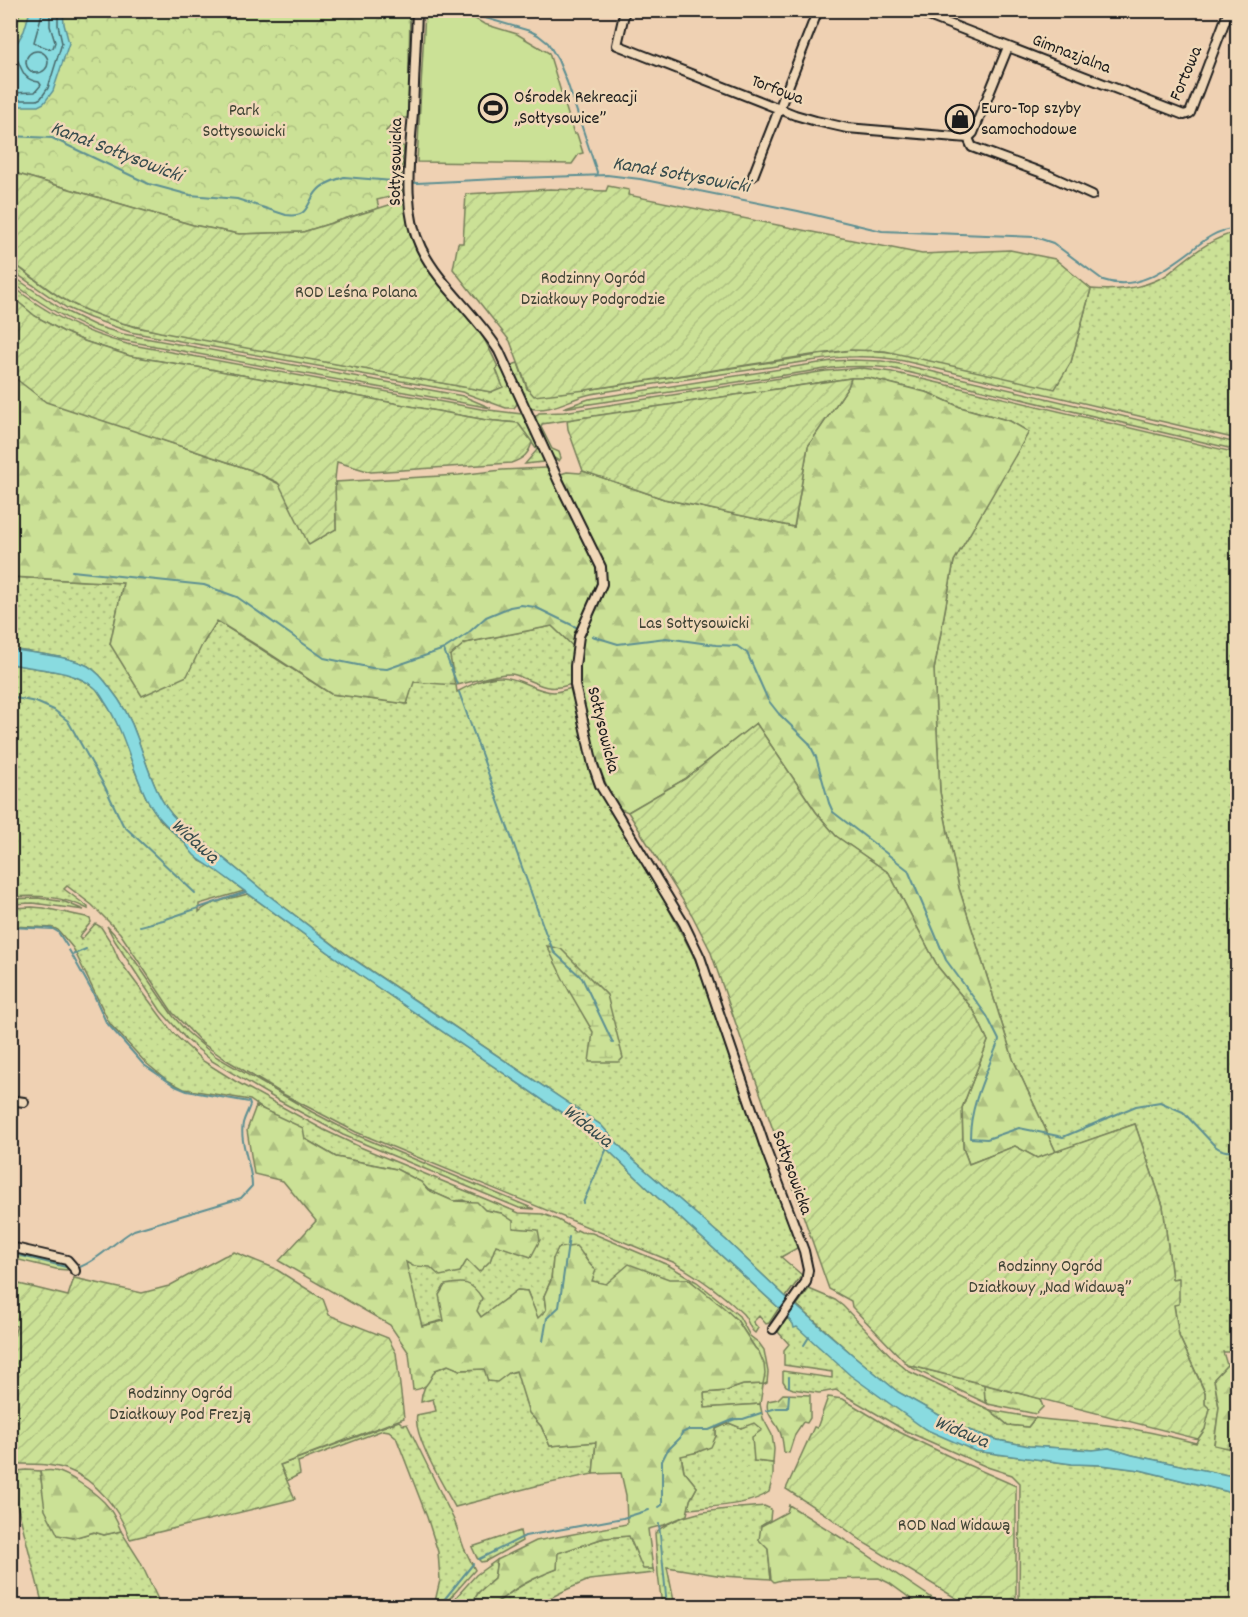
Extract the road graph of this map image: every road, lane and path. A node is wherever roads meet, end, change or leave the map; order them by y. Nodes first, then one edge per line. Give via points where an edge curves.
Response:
1 (417, 10) edge
2 (625, 10) edge
3 (818, 10) edge
4 (913, 10) edge
5 (1230, 10) edge
6 (1008, 46) junction
7 (780, 108) junction
8 (1184, 115) joint
9 (968, 138) junction
10 (753, 176) dead end
11 (1092, 195) dead end
12 (10, 1100) edge
13 (24, 1102) dead end
14 (10, 1247) edge
15 (75, 1271) dead end
16 (772, 1329) dead end

1 - 16 street, Sołtysowicka via 409,176 414,230 435,270 499,351 601,567 602,584 579,636 575,685 600,785 700,957 804,1251 806,1282
2 - 7 street, Torfowa via 617,45
3 - 7 street
4 - 6 street, Gimnazjalna
5 - 8 street, Fortowa via 1190,113
6 - 8 street, Gimnazjalna
6 - 9 street
7 - 9 street, Torfowa via 847,128
7 - 10 street
9 - 11 street via 972,147
12 - 13 street
14 - 15 street via 67,1260

